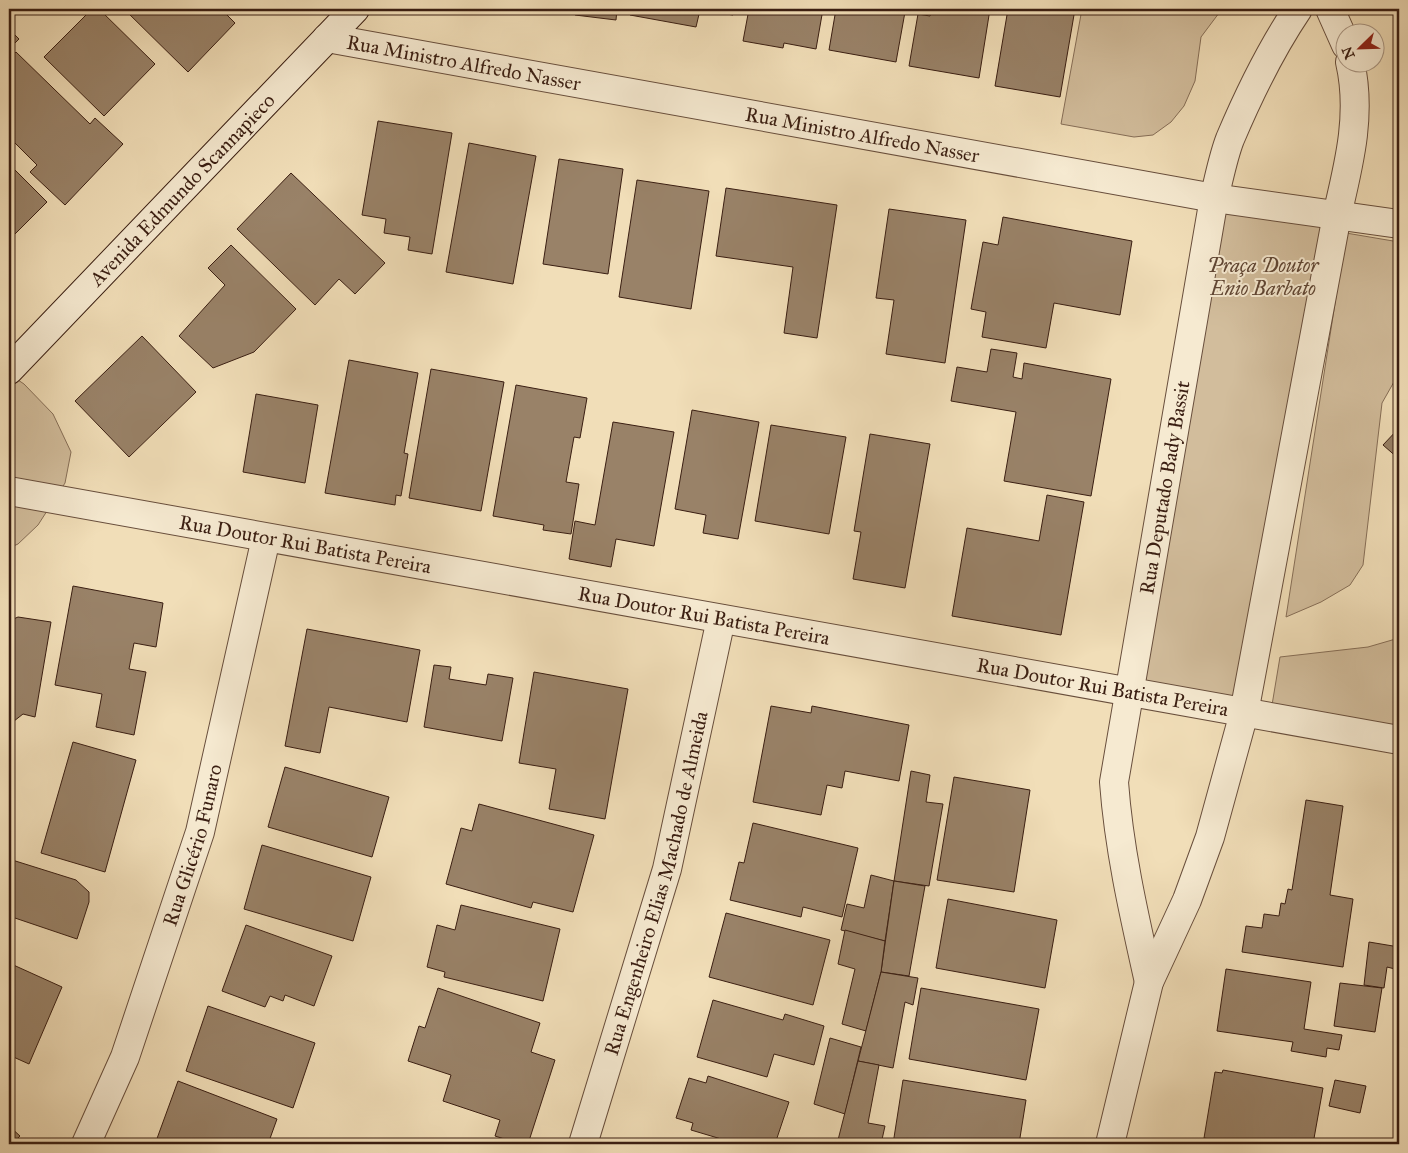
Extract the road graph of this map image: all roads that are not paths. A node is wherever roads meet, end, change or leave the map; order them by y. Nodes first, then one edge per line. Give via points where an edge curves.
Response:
1 (355, 9) edge
2 (1298, 9) edge
3 (1330, 9) edge
4 (1336, 22) edge
5 (327, 38) junction
6 (1352, 72) edge
7 (1214, 198) junction
8 (1336, 215) junction
9 (1399, 224) edge
10 (9, 370) edge
11 (9, 491) edge
12 (266, 538) junction
13 (721, 619) junction
14 (1128, 692) junction
15 (1244, 713) junction
16 (1399, 740) edge
17 (1149, 982) junction
18 (86, 1144) edge
19 (583, 1144) edge
20 (1110, 1144) edge

1 - 5 street, Avenida Edmundo Scannapieco
2 - 7 street, Rua Deputado Bady Bassit via 1282,33 1230,140
3 - 4 street
5 - 7 street, Rua Ministro Alfredo Nasser
5 - 10 street, Avenida Edmundo Scannapieco
6 - 8 street, Rua Deputado Bady Bassit via 1354,128 1350,162
7 - 8 street, Rua Ministro Alfredo Nasser
7 - 14 street, Rua Deputado Bady Bassit
8 - 9 street, Rua Ministro Alfredo Nasser
8 - 15 street, Rua Deputado Bady Bassit
11 - 12 street, Rua Doutor Rui Batista Pereira
12 - 13 street, Rua Doutor Rui Batista Pereira
12 - 18 street, Rua Glicério Funaro via 200,832 125,1058
13 - 14 street, Rua Doutor Rui Batista Pereira
13 - 19 street, Rua Engenheiro Elias Machado de Almeida via 667,869
14 - 15 street, Rua Doutor Rui Batista Pereira
14 - 17 street, Rua Deputado Bady Bassit via 1114,782 1117,828 1126,884
15 - 16 street, Rua Doutor Rui Batista Pereira
15 - 17 street, Rua Deputado Bady Bassit via 1210,837 1187,900
17 - 20 street, Rua Deputado Bady Bassit

